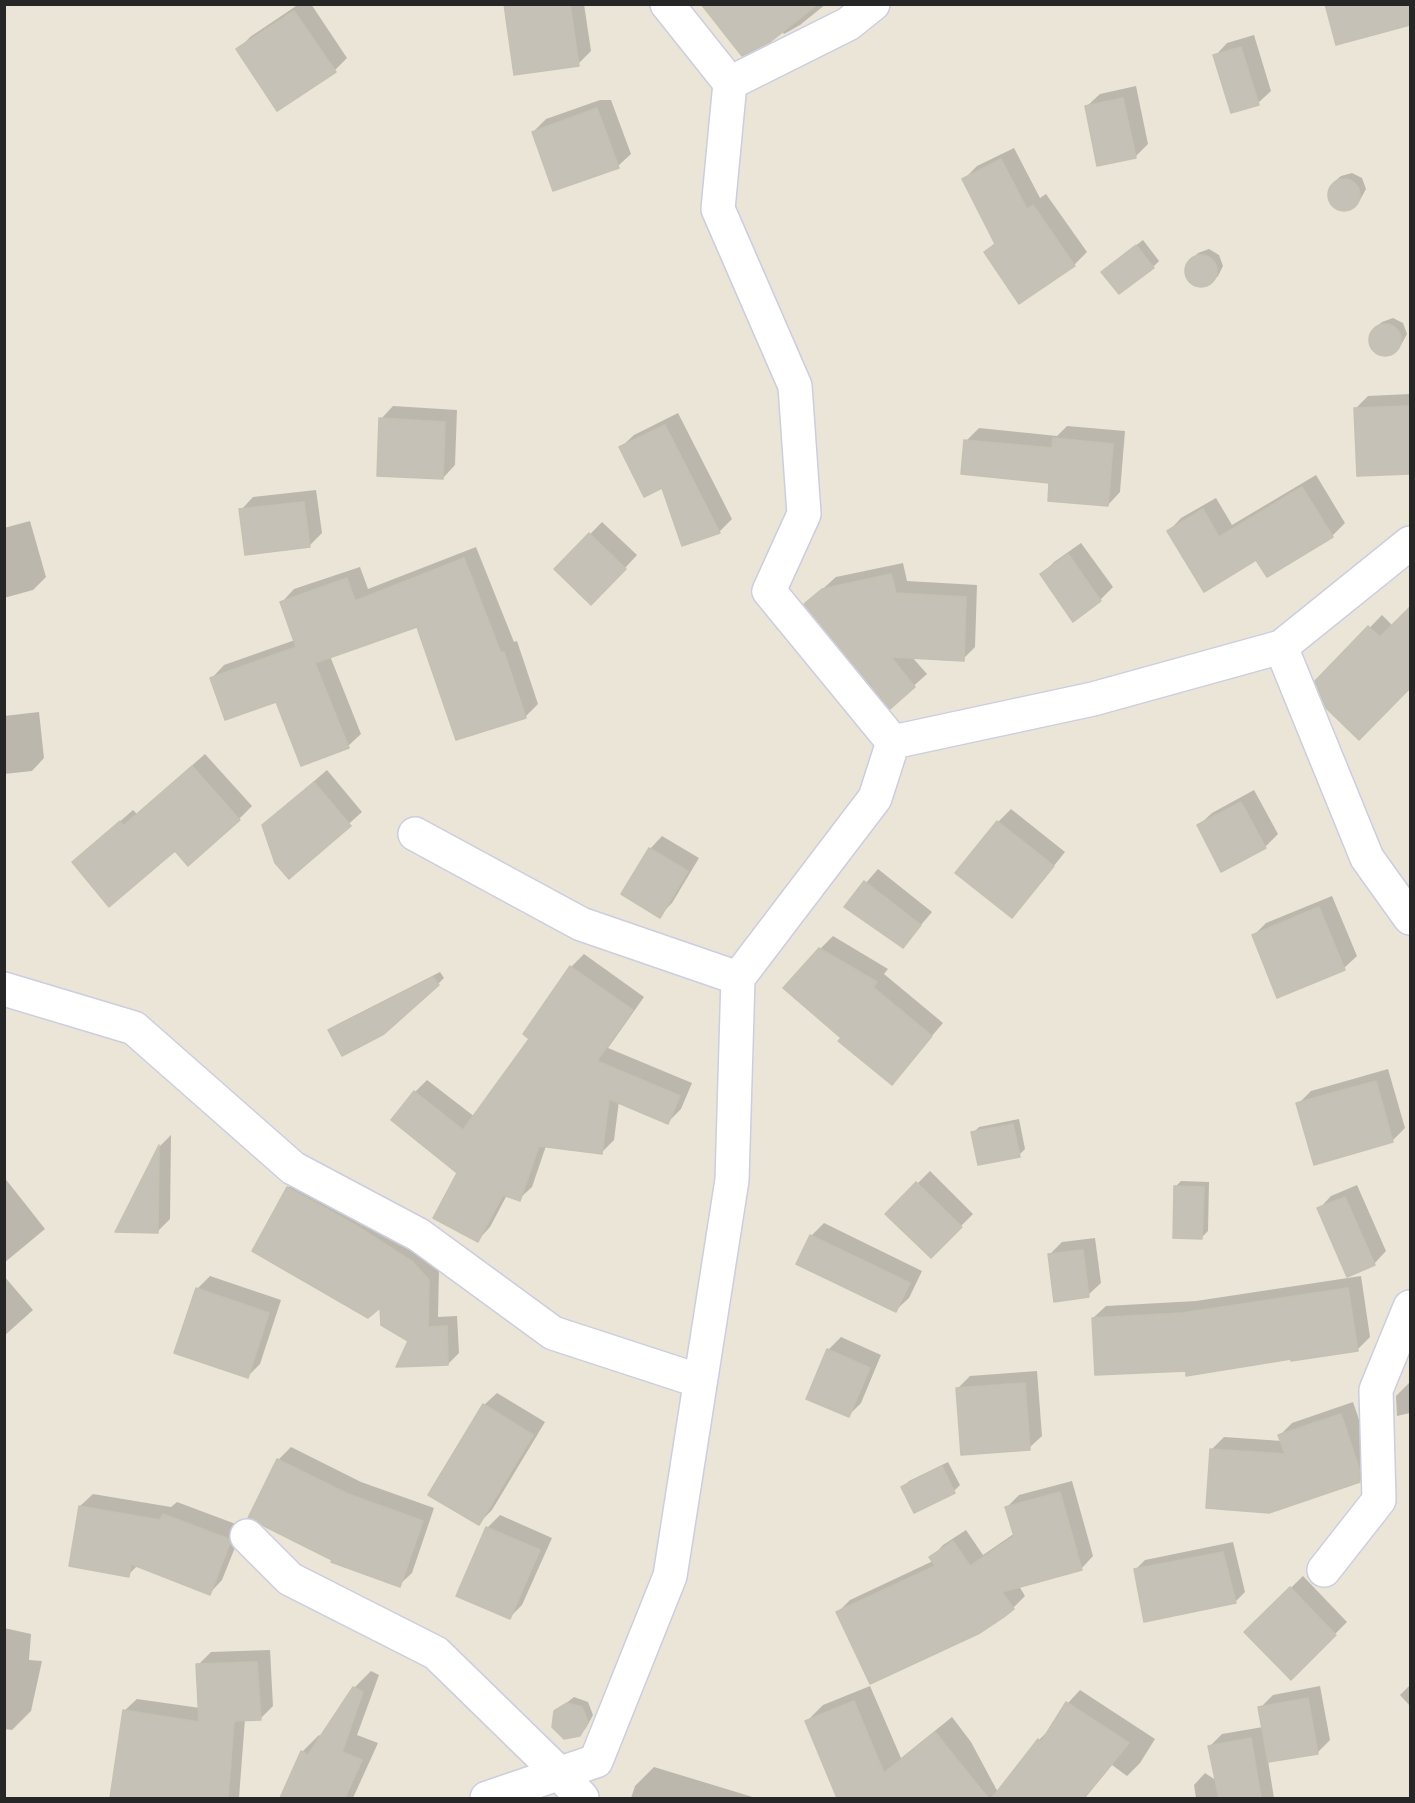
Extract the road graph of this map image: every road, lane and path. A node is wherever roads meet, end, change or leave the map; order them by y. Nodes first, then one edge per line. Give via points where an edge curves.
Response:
1 (667, 4) edge
2 (873, 4) edge
3 (730, 83) junction
4 (1410, 543) edge
5 (1281, 647) junction
6 (893, 742) junction
7 (415, 834) dead end
8 (1410, 918) edge
9 (738, 978) junction
10 (4, 989) edge
11 (1410, 1307) edge
12 (700, 1382) junction
13 (247, 1536) dead end
14 (1324, 1570) dead end
15 (560, 1774) junction
16 (487, 1798) edge
17 (582, 1798) edge

1 - 3 street
2 - 3 street via 848,24
3 - 6 street via 718,209 795,386 796,398 804,514 769,591
4 - 5 street
5 - 6 street via 1093,699
5 - 8 street via 1367,858
6 - 9 street via 875,798
7 - 9 street via 581,924
9 - 12 street via 732,1180
10 - 12 street via 134,1028 293,1168 419,1235 553,1333
11 - 14 street via 1376,1390 1378,1500
12 - 15 street via 670,1576 596,1761
13 - 15 street via 290,1579 436,1653
15 - 16 street
15 - 17 street

